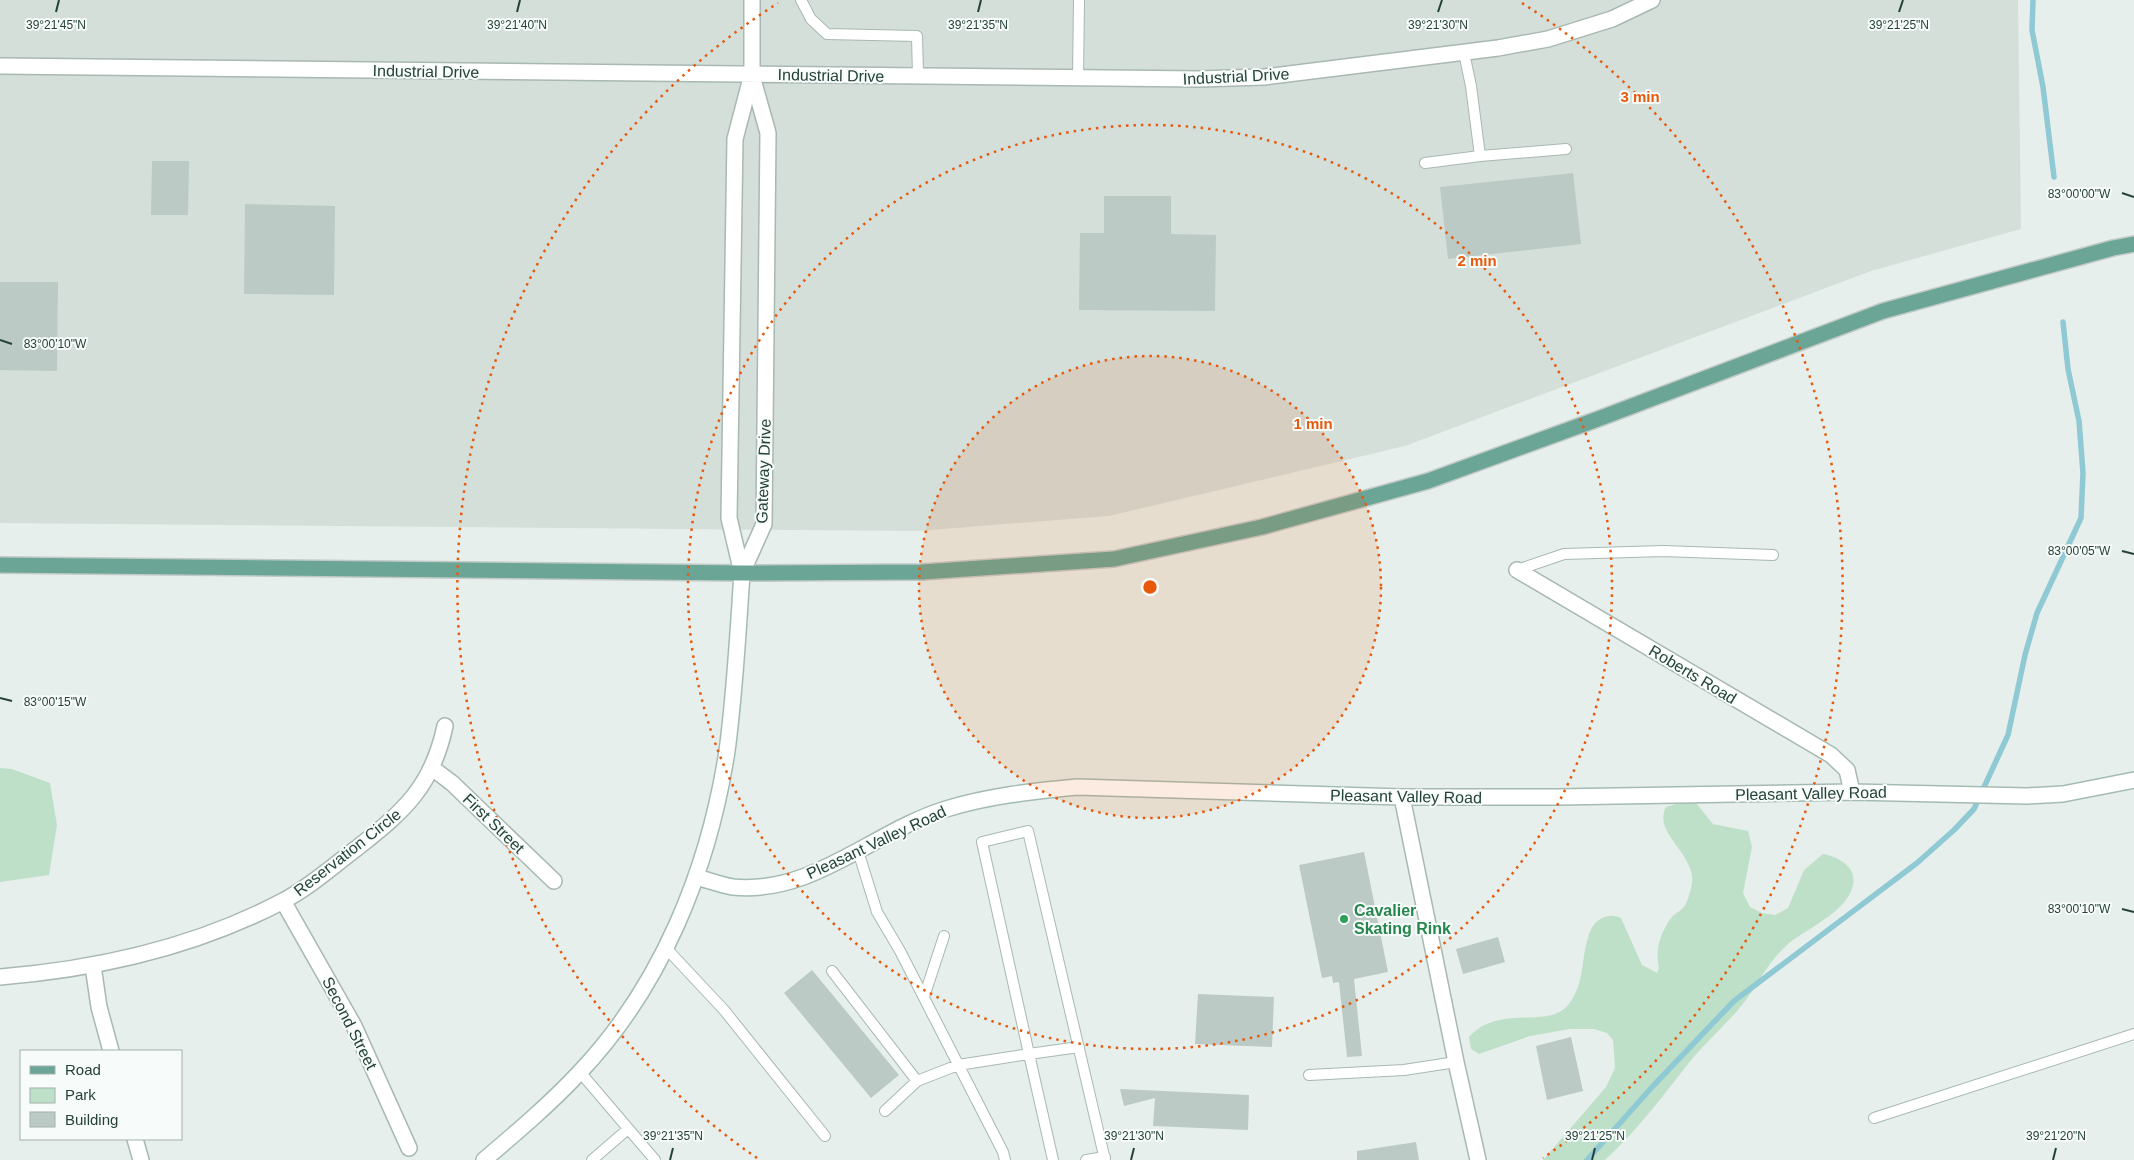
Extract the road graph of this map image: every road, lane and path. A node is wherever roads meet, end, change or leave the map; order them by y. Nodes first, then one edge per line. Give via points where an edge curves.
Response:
1 (752, 0) edge
2 (801, 0) edge
3 (1079, 0) edge
4 (1652, 0) edge
5 (1464, 53) junction
6 (0, 66) edge
7 (752, 74) junction
8 (918, 76) junction
9 (1078, 78) junction
10 (1566, 149) dead end
11 (1480, 156) junction
12 (1425, 163) dead end
13 (2134, 244) edge
14 (1773, 555) dead end
15 (0, 565) edge
16 (1518, 570) joint
17 (742, 573) junction
18 (445, 726) dead end
19 (432, 768) junction
20 (2134, 780) edge
21 (1852, 792) junction
22 (1402, 797) junction
23 (858, 851) junction
24 (696, 877) junction
25 (554, 881) dead end
26 (283, 901) junction
27 (944, 936) dead end
28 (666, 948) junction
29 (93, 966) junction
30 (832, 971) dead end
31 (0, 977) edge
32 (924, 997) junction
33 (2134, 1034) edge
34 (1079, 1048) junction
35 (111, 1050) edge
36 (1028, 1054) junction
37 (1456, 1062) junction
38 (958, 1065) junction
39 (580, 1072) junction
40 (1309, 1075) dead end
41 (917, 1082) junction
42 (885, 1112) dead end
43 (1874, 1118) dead end
44 (628, 1128) junction
45 (825, 1136) dead end
46 (135, 1140) edge
47 (409, 1148) dead end
48 (1105, 1158) edge
49 (141, 1160) edge
50 (484, 1160) edge
51 (592, 1160) edge
52 (654, 1160) edge
53 (1005, 1160) edge
54 (1053, 1160) edge
55 (1086, 1160) edge
56 (1478, 1160) edge

1 - 7 street, Gateway Drive
2 - 8 lane via 811,19 827,34 917,36
3 - 9 lane
4 - 5 street, Industrial Drive via 1612,19 1548,39
5 - 9 street, Industrial Drive via 1264,77
5 - 11 lane
6 - 7 street, Industrial Drive
7 - 8 street, Industrial Drive
7 - 17 street, Gateway Drive via 735,139 729,518
7 - 17 street, Gateway Drive via 768,133 764,524
8 - 9 street, Industrial Drive
10 - 11 lane
11 - 12 lane
13 - 17 main road via 1883,310 1428,481 1262,527 1114,559 922,572
14 - 16 lane via 1663,551 1564,554
15 - 17 main road
16 - 21 street, Roberts Road via 1831,755 1847,770
17 - 24 street via 726,751 713,820
18 - 19 street, Reservation Circle
19 - 25 street, First Street via 452,783
19 - 26 street, Reservation Circle via 416,795 380,830 312,883
20 - 21 street, Pleasant Valley Road via 2063,794 1998,796
21 - 22 street, Pleasant Valley Road
22 - 23 street, Pleasant Valley Road via 1077,787 1031,791 945,809 912,822
22 - 37 street
23 - 24 street, Pleasant Valley Road via 783,884 733,887
23 - 32 lane via 877,912
24 - 28 street
26 - 29 street, Reservation Circle via 198,939
26 - 47 street, Second Street via 354,1026
27 - 32 lane
28 - 39 street via 620,1024
28 - 45 lane via 724,1010
29 - 31 street, Reservation Circle
29 - 35 street via 99,1007
30 - 41 lane
32 - 38 lane
33 - 43 lane
34 - 36 lane
34 - 36 lane via 1028,831 982,842
34 - 48 lane
36 - 38 lane
36 - 54 lane
37 - 40 lane via 1404,1070
37 - 56 street
38 - 41 lane
38 - 53 lane
39 - 44 lane
39 - 50 street
41 - 42 lane
44 - 51 lane
44 - 52 lane
46 - 49 street
48 - 55 lane

